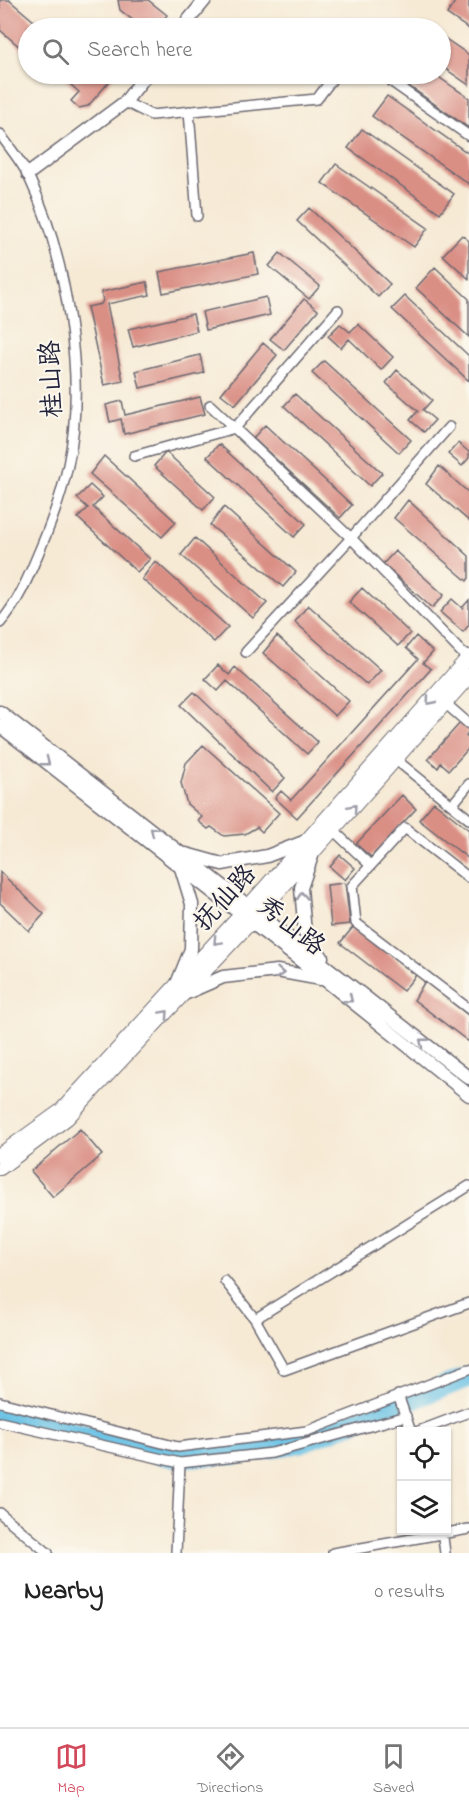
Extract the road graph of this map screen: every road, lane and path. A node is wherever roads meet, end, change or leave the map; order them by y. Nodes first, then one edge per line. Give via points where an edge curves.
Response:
1 (205, 0) edge
2 (190, 18) edge
3 (139, 84) edge
4 (328, 84) edge
5 (395, 84) edge
6 (125, 102) junction
7 (189, 111) junction
8 (0, 134) edge
9 (469, 136) edge
10 (28, 174) junction
11 (197, 216) dead end
12 (338, 310) dead end
13 (210, 405) dead end
14 (449, 427) dead end
15 (235, 428) junction
16 (134, 456) dead end
17 (351, 538) junction
18 (0, 623) edge
19 (246, 652) dead end
20 (468, 658) edge
21 (469, 676) edge
22 (445, 703) junction
23 (0, 712) edge
24 (469, 724) edge
25 (0, 726) edge
26 (395, 759) junction
27 (469, 784) edge
28 (452, 805) junction
29 (469, 819) edge
30 (333, 830) junction
31 (310, 847) junction
32 (181, 852) junction
33 (370, 865) junction
34 (180, 867) junction
35 (469, 878) edge
36 (250, 914) junction
37 (327, 974) junction
38 (180, 990) junction
39 (469, 1009) edge
40 (469, 1078) edge
41 (469, 1095) edge
42 (0, 1155) edge
43 (0, 1168) edge
44 (469, 1186) edge
45 (225, 1281) dead end
46 (469, 1303) edge
47 (255, 1319) junction
48 (469, 1369) edge
49 (400, 1400) junction
50 (0, 1402) edge
51 (469, 1412) edge
52 (406, 1416) junction
53 (0, 1422) edge
54 (411, 1427) edge
55 (425, 1427) edge
56 (180, 1463) junction
57 (0, 1514) edge
58 (469, 1529) edge
59 (451, 1531) edge
60 (427, 1535) edge
61 (443, 1535) edge
62 (48, 1553) edge
63 (176, 1553) edge
64 (333, 1553) edge
65 (445, 1553) edge

1 - 2 street
3 - 6 street
4 - 7 street via 317,99
5 - 9 street
6 - 7 street via 151,115
6 - 10 street
7 - 11 street
8 - 10 street, 桂山路
10 - 18 street, 桂山路 via 49,230 66,296 74,358 74,416 68,464 50,526 28,579
12 - 15 street
13 - 15 street
14 - 17 street
15 - 16 street
15 - 17 street
17 - 19 street
17 - 20 street
20 -> 31 main road, 抚仙路
21 - 22 main road, 抚仙路
22 - 24 street
22 - 26 main road, 抚仙路
32 -> 23 street, 秀山路
25 -> 34 street, 秀山路
26 - 28 street
30 -> 26 main road, 抚仙路
27 - 28 street
28 - 29 street
30 - 31 main road, 抚仙路
30 - 33 street
31 - 32 street via 222,864
31 - 36 main road, 抚仙路
37 -> 31 street via 305,933 301,888
32 - 36 street, 秀山路
33 - 35 street via 405,828
33 - 39 street via 352,886 356,923
34 - 36 street, 秀山路
34 - 38 street via 192,904 191,949
36 - 37 street, 秀山路
36 - 38 main road, 抚仙路
38 -> 37 street via 223,977 277,971
40 -> 37 street, 秀山路
37 -> 41 street, 秀山路
38 - 42 main road, 抚仙路 via 61,1111
43 -> 38 main road, 抚仙路 via 67,1118
44 - 47 street
45 - 47 street
46 - 47 street via 284,1370
48 - 49 street
49 - 50 street via 308,1431 178,1447
49 - 52 street
51 - 55 street
52 - 54 street
52 - 56 street via 272,1453
53 - 56 street
56 - 63 street
57 - 62 street
58 - 59 street
60 - 64 street
61 - 65 street

